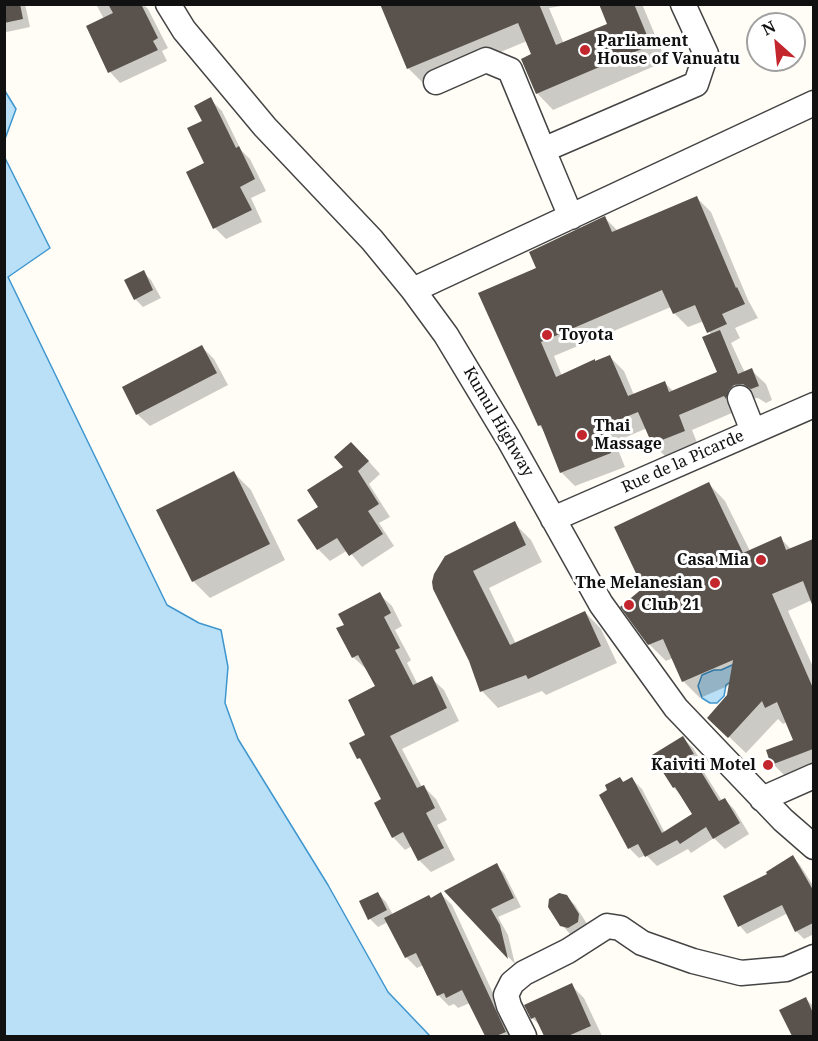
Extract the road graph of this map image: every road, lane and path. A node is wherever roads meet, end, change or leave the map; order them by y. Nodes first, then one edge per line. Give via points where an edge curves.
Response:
1 (168, 4) edge
2 (683, 4) edge
3 (436, 82) dead end
4 (813, 103) edge
5 (543, 150) junction
6 (571, 217) junction
7 (414, 290) junction
8 (740, 398) dead end
9 (813, 405) edge
10 (753, 431) junction
11 (554, 519) junction
12 (813, 776) edge
13 (762, 799) junction
14 (813, 847) edge
15 (813, 957) edge
16 (524, 1036) edge

1 - 7 street, Kumul Highway via 184,30 265,127
2 - 5 street via 706,54 696,84
3 - 5 street via 486,60 510,70
4 - 6 street
5 - 6 street
6 - 7 street
7 - 11 street, Kumul Highway via 462,361
8 - 10 street
9 - 10 street, Rue de la Picarde
10 - 11 street, Rue de la Picarde
11 - 13 street, Kumul Highway via 601,604 676,708
12 - 13 street
13 - 14 street, Kumul Highway
15 - 16 street via 786,969 741,973 693,961 642,943 620,928 607,926 512,983 506,995

